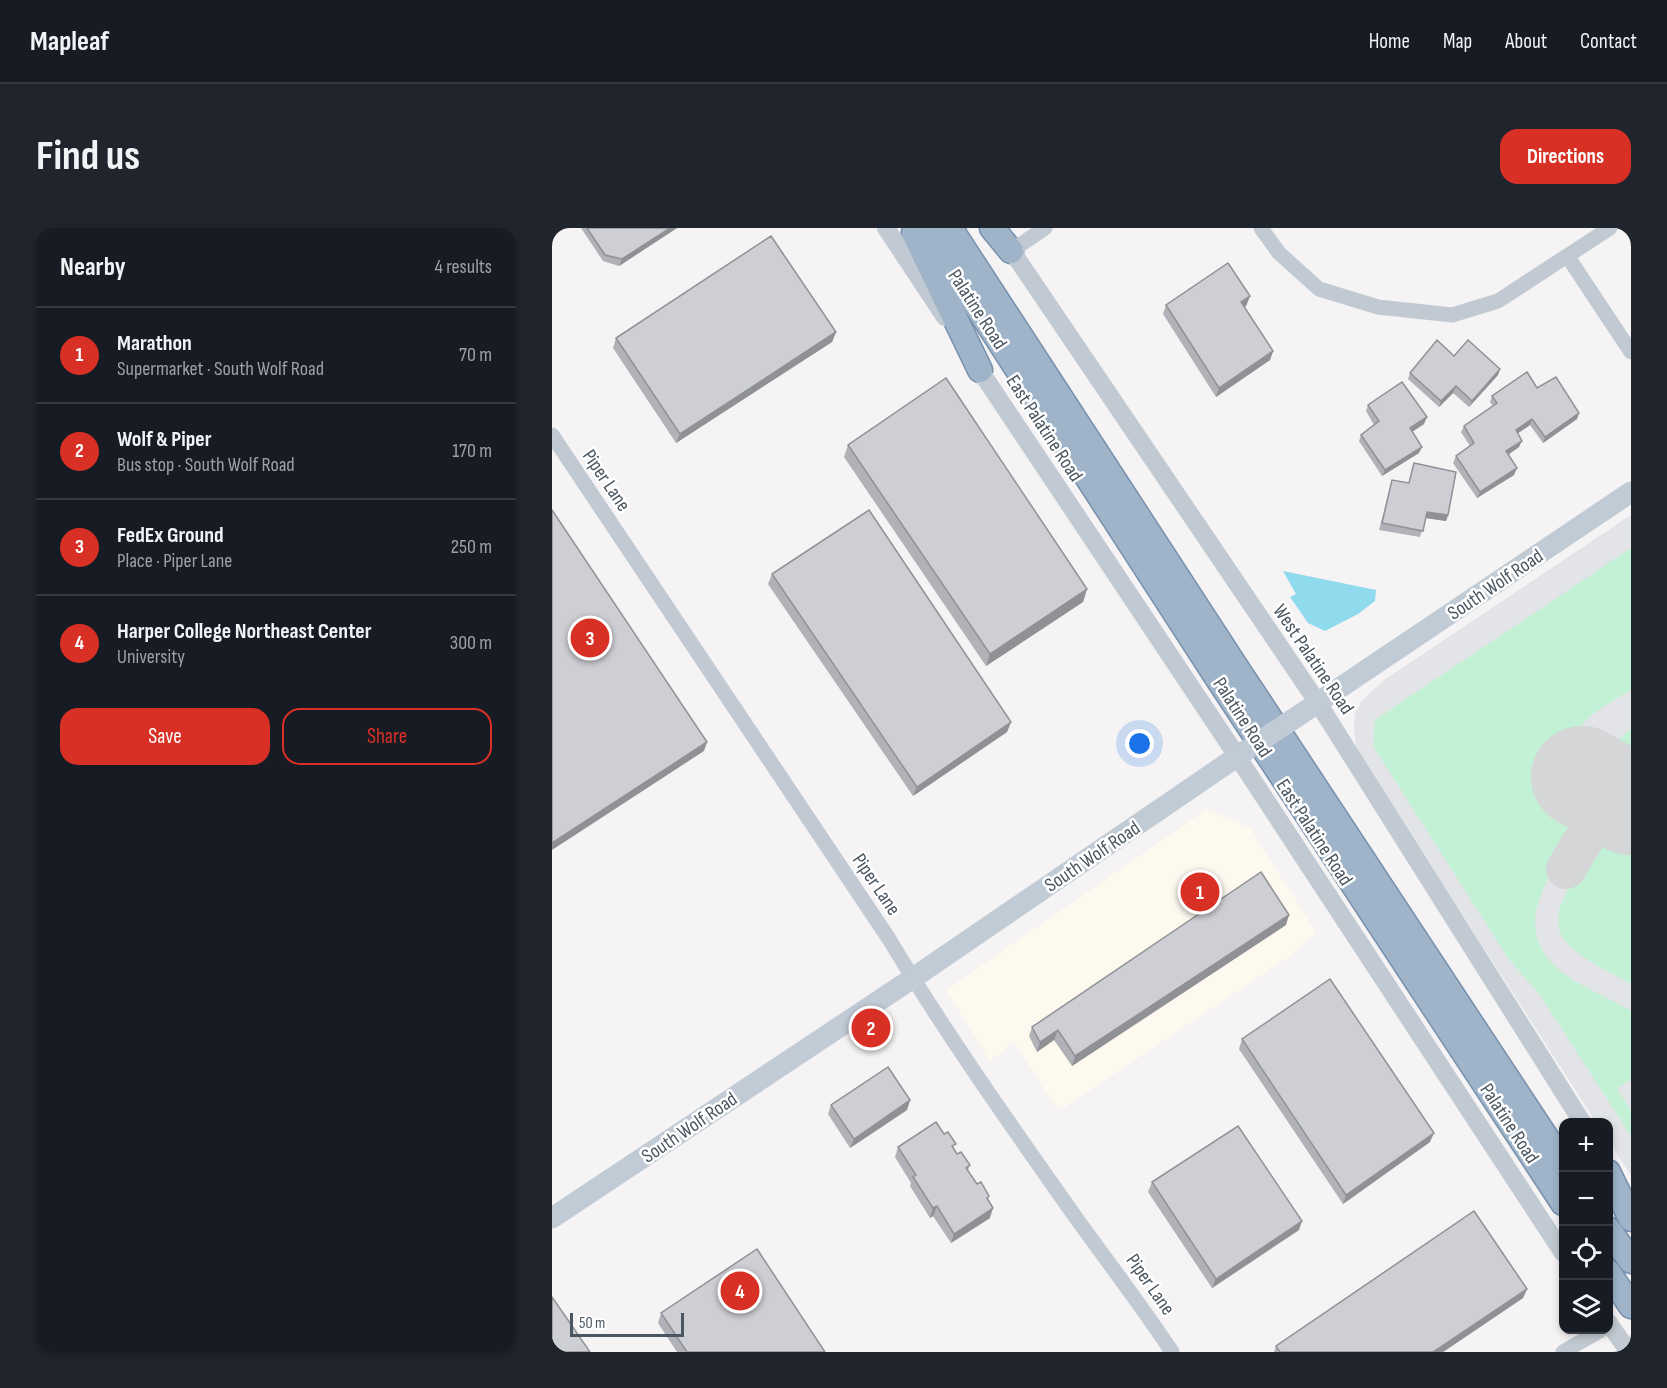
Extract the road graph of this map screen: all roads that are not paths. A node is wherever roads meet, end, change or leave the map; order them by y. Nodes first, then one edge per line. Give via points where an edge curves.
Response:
1 (886, 228) edge
2 (912, 228) edge
3 (926, 228) edge
4 (950, 228) edge
5 (992, 228) edge
6 (996, 228) edge
7 (1045, 228) edge
8 (1261, 228) edge
9 (1610, 228) edge
10 (1011, 251) junction
11 (1568, 257) junction
12 (1631, 352) edge
13 (980, 370) junction
14 (552, 435) edge
15 (1631, 492) edge
16 (1318, 703) junction
17 (1246, 750) junction
18 (913, 978) junction
19 (1579, 1118) edge
20 (1559, 1157) edge
21 (1613, 1171) edge
22 (1613, 1182) edge
23 (1559, 1197) edge
24 (1631, 1198) edge
25 (552, 1218) edge
26 (1631, 1219) edge
27 (1613, 1235) edge
28 (1559, 1247) edge
29 (1631, 1261) edge
30 (1613, 1279) edge
31 (1631, 1306) edge
32 (1613, 1332) edge
33 (1592, 1334) edge
34 (1172, 1352) edge
35 (1563, 1352) edge
36 (1629, 1352) edge

1 - 13 street, East Palatine Road
2 - 13 highway
3 - 23 highway, Palatine Road
4 - 20 highway, Palatine Road
5 - 10 highway
6 - 10 street, West Palatine Road
7 - 10 street
8 - 11 street via 1279,253 1319,289 1378,307 1452,315 1498,301
9 - 11 street
10 - 16 street, West Palatine Road
11 - 12 street
13 - 17 street, East Palatine Road
14 - 18 street, Piper Lane
15 - 16 main road, South Wolf Road
16 - 17 main road, South Wolf Road, bridge
16 - 19 street, West Palatine Road
17 - 18 main road, South Wolf Road
17 - 28 street, East Palatine Road
18 - 25 main road, South Wolf Road
18 - 34 street, Piper Lane
21 - 24 street
22 - 26 highway
27 - 29 highway
30 - 31 highway
32 - 36 street
33 - 35 street

